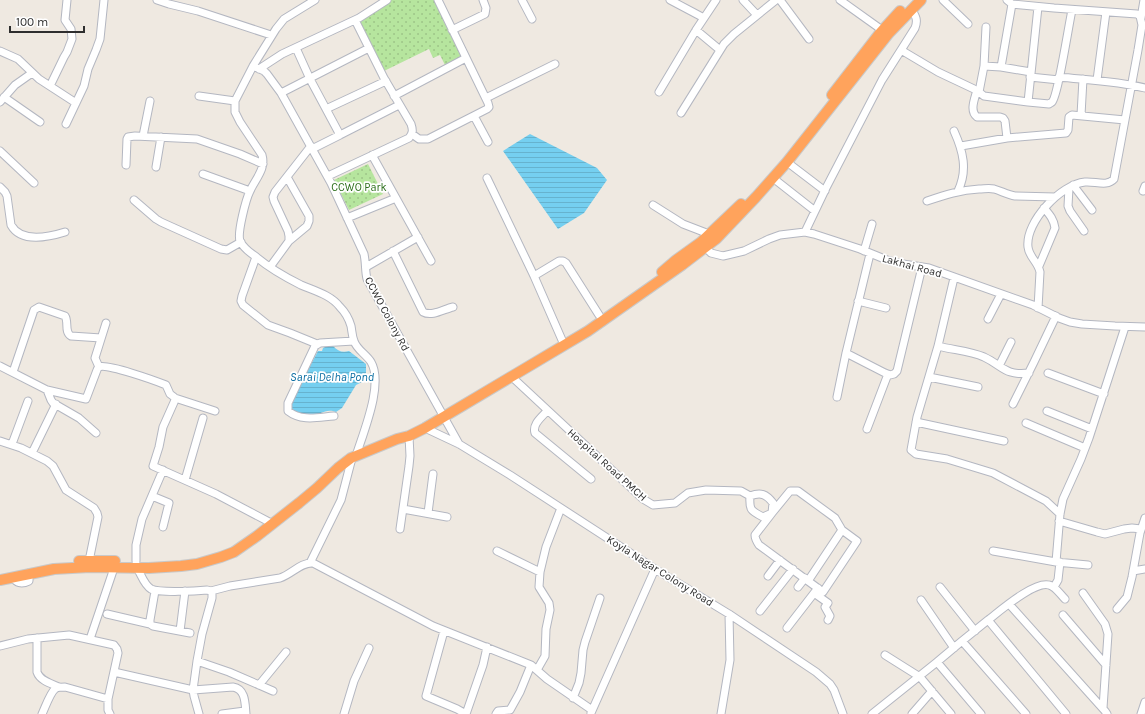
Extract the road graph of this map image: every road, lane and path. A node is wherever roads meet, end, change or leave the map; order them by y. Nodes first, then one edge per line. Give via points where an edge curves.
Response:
1 (67, 0) edge
2 (104, 0) edge
3 (158, 0) edge
4 (315, 0) edge
5 (387, 0) edge
6 (438, 0) edge
7 (484, 0) edge
8 (522, 0) edge
9 (670, 0) edge
10 (716, 0) edge
11 (743, 0) edge
12 (776, 0) edge
13 (780, 0) edge
14 (840, 0) edge
15 (921, 0) edge
16 (943, 0) edge
17 (1144, 0) edge
18 (1010, 2) edge
19 (851, 3) edge
20 (911, 4) edge
21 (1038, 7) junction
22 (1072, 10) junction
23 (1106, 12) junction
24 (757, 15) junction
25 (704, 18) junction
26 (1141, 18) junction
27 (532, 19) dead end
28 (355, 20) junction
29 (968, 24) dead end
30 (986, 27) dead end
31 (452, 30) junction
32 (696, 30) junction
33 (882, 30) junction
34 (271, 35) junction
35 (809, 39) dead end
36 (296, 48) junction
37 (369, 48) junction
38 (720, 50) junction
39 (901, 50) junction
40 (0, 51) edge
41 (1142, 51) edge
42 (466, 58) junction
43 (555, 64) dead end
44 (984, 66) junction
45 (256, 67) junction
46 (1001, 67) junction
47 (32, 73) junction
48 (1031, 74) junction
49 (310, 79) junction
50 (1059, 79) junction
51 (1083, 79) junction
52 (386, 80) junction
53 (1097, 80) junction
54 (1131, 85) junction
55 (50, 86) junction
56 (1145, 88) edge
57 (978, 91) junction
58 (659, 92) dead end
59 (281, 93) junction
60 (199, 96) dead end
61 (394, 96) junction
62 (486, 98) junction
63 (2, 99) edge
64 (150, 101) dead end
65 (235, 101) junction
66 (1028, 102) junction
67 (76, 103) junction
68 (400, 105) junction
69 (326, 109) junction
70 (681, 114) dead end
71 (1081, 115) junction
72 (474, 116) junction
73 (1125, 120) junction
74 (40, 122) dead end
75 (66, 124) dead end
76 (954, 131) dead end
77 (412, 134) junction
78 (340, 135) junction
79 (143, 136) junction
80 (162, 137) junction
81 (1007, 138) junction
82 (488, 142) dead end
83 (961, 146) junction
84 (312, 147) junction
85 (0, 151) edge
86 (372, 155) junction
87 (787, 162) junction
88 (263, 164) junction
89 (126, 165) dead end
90 (156, 167) dead end
91 (203, 174) dead end
92 (328, 176) junction
93 (287, 177) junction
94 (487, 178) dead end
95 (773, 178) junction
96 (34, 183) dead end
97 (0, 187) edge
98 (1071, 187) junction
99 (250, 191) junction
100 (825, 191) junction
101 (958, 191) junction
102 (1055, 197) junction
103 (396, 198) junction
104 (134, 200) dead end
105 (927, 201) dead end
106 (653, 204) dead end
107 (1044, 208) junction
108 (1092, 210) dead end
109 (815, 211) junction
110 (347, 218) junction
111 (872, 224) dead end
112 (1084, 231) dead end
113 (65, 232) dead end
114 (805, 232) junction
115 (709, 234) junction
116 (418, 237) junction
117 (288, 241) junction
118 (241, 242) junction
119 (703, 245) junction
120 (393, 251) junction
121 (867, 252) junction
122 (256, 257) junction
123 (431, 261) dead end
124 (1039, 266) junction
125 (270, 267) junction
126 (366, 267) junction
127 (922, 267) junction
128 (534, 276) junction
129 (954, 278) junction
130 (1001, 294) junction
131 (858, 301) junction
132 (453, 306) dead end
133 (886, 308) dead end
134 (1038, 308) junction
135 (599, 316) junction
136 (1056, 316) junction
137 (988, 319) dead end
138 (106, 323) dead end
139 (1126, 327) junction
140 (1145, 328) edge
141 (576, 335) junction
142 (101, 338) junction
143 (562, 340) junction
144 (354, 341) junction
145 (1011, 342) dead end
146 (317, 344) junction
147 (938, 346) junction
148 (846, 353) junction
149 (0, 366) edge
150 (999, 366) junction
151 (99, 367) junction
152 (13, 372) junction
153 (1029, 373) junction
154 (1048, 373) dead end
155 (888, 374) junction
156 (512, 377) junction
157 (929, 377) junction
158 (978, 386) dead end
159 (47, 390) junction
160 (1104, 394) junction
161 (837, 397) dead end
162 (175, 398) junction
163 (28, 401) dead end
164 (56, 404) junction
165 (1013, 404) dead end
166 (215, 411) dead end
167 (547, 411) junction
168 (1047, 411) dead end
169 (443, 415) junction
170 (334, 416) dead end
171 (203, 418) dead end
172 (916, 422) junction
173 (1026, 423) dead end
174 (425, 428) junction
175 (868, 429) dead end
176 (1092, 429) junction
177 (96, 433) dead end
178 (409, 436) junction
179 (397, 439) junction
180 (0, 441) edge
181 (1004, 441) dead end
182 (12, 444) junction
183 (459, 444) junction
184 (1085, 448) junction
185 (32, 453) junction
186 (354, 457) junction
187 (163, 470) junction
188 (433, 474) dead end
189 (591, 479) dead end
190 (185, 480) junction
191 (152, 496) junction
192 (750, 496) junction
193 (561, 508) junction
194 (403, 509) junction
195 (428, 513) junction
196 (772, 513) junction
197 (446, 517) dead end
198 (1059, 517) junction
199 (1145, 518) edge
200 (270, 522) junction
201 (163, 528) dead end
202 (400, 529) dead end
203 (1141, 529) junction
204 (842, 530) junction
205 (497, 551) dead end
206 (993, 551) dead end
207 (780, 560) junction
208 (89, 561) junction
209 (1058, 562) junction
210 (310, 563) junction
211 (137, 565) junction
212 (1088, 565) dead end
213 (114, 568) junction
214 (655, 569) junction
215 (793, 569) junction
216 (1145, 569) edge
217 (1133, 571) junction
218 (540, 572) junction
219 (0, 574) edge
220 (768, 576) dead end
221 (806, 579) junction
222 (0, 580) edge
223 (798, 587) dead end
224 (940, 587) dead end
225 (1054, 587) junction
226 (155, 590) junction
227 (816, 590) junction
228 (211, 591) junction
229 (185, 592) junction
230 (1083, 593) dead end
231 (600, 598) dead end
232 (1065, 599) dead end
233 (921, 600) dead end
234 (1009, 604) junction
235 (1117, 609) dead end
236 (760, 611) dead end
237 (107, 614) dead end
238 (729, 614) junction
239 (1063, 615) dead end
240 (828, 620) dead end
241 (988, 620) junction
242 (150, 624) junction
243 (787, 628) dead end
244 (180, 631) junction
245 (444, 631) junction
246 (975, 631) junction
247 (190, 633) dead end
248 (37, 638) junction
249 (90, 639) junction
250 (962, 641) junction
251 (0, 646) edge
252 (487, 647) junction
253 (369, 648) dead end
254 (954, 648) junction
255 (286, 652) dead end
256 (885, 655) dead end
257 (196, 662) junction
258 (937, 662) junction
259 (1106, 665) junction
260 (534, 667) junction
261 (114, 672) junction
262 (920, 676) junction
263 (259, 684) junction
264 (59, 687) junction
265 (193, 690) junction
266 (273, 691) dead end
267 (932, 691) junction
268 (108, 698) junction
269 (573, 698) junction
270 (1145, 702) edge
271 (1105, 711) edge
272 (246, 712) edge
273 (591, 712) edge
274 (42, 714) edge
275 (110, 714) edge
276 (199, 714) edge
277 (222, 714) edge
278 (344, 714) edge
279 (496, 714) edge
280 (721, 714) edge
281 (843, 714) edge
282 (872, 714) edge
283 (912, 714) edge
284 (951, 714) edge
285 (981, 714) edge
286 (1026, 714) edge
287 (1066, 714) edge
288 (1141, 714) edge

1 - 55 street via 65,20 71,29 72,39
2 - 67 street via 98,44
3 - 34 street
4 - 34 street via 284,19
5 - 28 street
6 - 31 street
7 - 31 street via 486,14
8 - 27 street
9 - 25 street
10 - 25 street
11 - 24 street
12 - 24 street
13 - 35 street
14 - 19 street
15 - 20 highway
16 - 29 street
17 - 26 street
18 - 21 street
18 - 46 street
19 - 33 street
20 - 33 highway
20 - 39 street via 917,22
20 - 87 highway
21 - 22 street
21 - 48 street
22 - 23 street
22 - 50 street
23 - 26 street via 1137,14
23 - 53 street
24 - 38 street via 734,34
25 - 32 street
26 - 41 street
28 - 36 street
28 - 37 street
30 - 44 street
31 - 42 street
32 - 38 street
32 - 58 street
33 - 115 highway via 774,168
34 - 45 street
36 - 45 street
36 - 49 street
37 - 49 street
37 - 52 street
38 - 70 street
39 - 57 street via 938,72
39 - 100 street via 882,80
40 - 47 street via 18,59
41 - 54 street
42 - 61 street
42 - 62 street
43 - 62 street
44 - 46 street
44 - 57 street
45 - 59 street, CCWO Colony Rd via 267,74
45 - 65 street
46 - 48 street
47 - 55 street
47 - 63 street via 15,85
48 - 50 street
48 - 66 street
49 - 59 street
49 - 69 street
50 - 51 street
50 - 66 street via 1052,102
51 - 53 street
51 - 71 street
52 - 61 street
52 - 69 street
53 - 54 street
54 - 56 street
54 - 73 street
55 - 67 street
57 - 66 street via 984,96
57 - 81 street via 973,113 977,117 1003,118
59 - 84 street, CCWO Colony Rd
60 - 65 street
61 - 68 street
62 - 72 street via 489,105 487,109
63 - 74 street
64 - 79 street
65 - 88 street via 240,122 262,155
67 - 75 street
68 - 77 street via 411,124
68 - 78 street
69 - 78 street
71 - 73 street
71 - 81 street via 1069,117 1066,133
72 - 77 street via 428,139 419,139
72 - 82 street
73 - 98 street via 1114,179 1105,184 1082,182
76 - 83 street
77 - 86 street via 409,138
78 - 84 street
79 - 80 street
79 - 89 street via 131,136 127,139
80 - 88 street via 201,140
80 - 90 street
81 - 83 street
83 - 101 street via 963,174
84 - 92 street, CCWO Colony Rd
84 - 93 street
85 - 96 street
86 - 92 street
86 - 103 street
87 - 95 highway
87 - 100 street
88 - 99 street
91 - 99 street
92 - 110 street, CCWO Colony Rd
93 - 117 street via 275,192 274,201 288,231
93 - 117 street via 309,221 308,226
94 - 128 street
95 - 109 street
95 - 119 highway via 716,239
97 - 113 street via 7,196 11,225 17,232 36,237
98 - 102 street
98 - 108 street
98 - 112 street via 1068,206
99 - 118 street via 239,231
100 - 109 street
101 - 102 street via 988,188 1015,196
101 - 105 street
102 - 107 street
103 - 110 street
103 - 116 street
104 - 118 street via 161,222 221,249 227,250
106 - 115 street via 683,224
107 - 124 street via 1054,222 1055,228
107 - 124 street via 1032,227 1028,240 1029,254
109 - 114 street
110 - 126 street, CCWO Colony Rd via 364,254
111 - 121 street
114 - 119 street, Lakhai Road via 780,235 723,256 711,254
114 - 121 street, Lakhai Road
115 - 119 highway
116 - 120 street
116 - 123 street
117 - 125 street
118 - 122 street
119 - 135 highway
119 - 141 highway via 682,265 620,309
120 - 126 street
120 - 132 street via 423,312 427,314
121 - 127 street, Lakhai Road via 903,264
121 - 131 street
122 - 125 street
122 - 146 street via 242,296 243,305 272,327
124 - 134 street
125 - 144 street via 333,300 348,318
126 - 169 street, CCWO Colony Rd via 367,279
127 - 129 street, Lakhai Road
127 - 155 street via 897,371
128 - 135 street via 563,261
128 - 143 street
129 - 130 street, Lakhai Road
129 - 147 street
130 - 134 street, Lakhai Road
130 - 137 street
131 - 133 street
131 - 148 street
134 - 136 street, Lakhai Road
135 - 141 highway
136 - 139 street, Lakhai Road via 1082,324
136 - 153 street
138 - 142 street
139 - 140 street, Lakhai Road
139 - 160 street
141 - 143 highway
141 - 156 highway
142 - 151 street via 95,358
142 - 152 street via 71,336 67,332 65,316 39,307 34,310
143 - 169 highway
144 - 146 street
144 - 186 street via 371,362 376,378 374,398
145 - 150 street
146 - 170 street via 288,403 288,411 304,418
147 - 150 street via 983,357
147 - 157 street
148 - 155 street
148 - 161 street
149 - 152 street
150 - 153 street via 1008,372
151 - 159 street via 86,399
151 - 162 street via 113,368 166,385
152 - 159 street
153 - 165 street
154 - 160 street
155 - 175 street
156 - 167 street, Hospital Road PMCH
156 - 169 highway
157 - 158 street
157 - 172 street
159 - 164 street via 51,400
160 - 176 street
162 - 166 street
162 - 187 street via 163,427 153,466
163 - 182 street
164 - 177 street
164 - 185 street
167 - 189 street via 535,425 535,433
167 - 192 street, Hospital Road PMCH via 653,506 675,503 688,493 706,490 741,491
168 - 176 street
169 - 174 highway
169 - 179 highway via 408,431
169 - 183 street, Koyla Nagar Colony Road
171 - 190 street
172 - 181 street
172 - 198 street via 911,450 913,453 947,459 993,473 1046,501
173 - 184 street
174 - 178 highway
174 - 183 street, Koyla Nagar Colony Road
176 - 184 street
178 - 179 highway
178 - 194 street via 410,466
179 - 186 highway
180 - 182 street
182 - 185 street
183 - 193 street, Koyla Nagar Colony Road
184 - 198 street via 1063,499
185 - 208 street via 53,466 66,490 94,508 97,513
186 - 200 highway via 328,472
186 - 210 street via 341,500
187 - 190 street
187 - 191 street
188 - 195 street
190 - 200 street
191 - 201 street via 170,503
191 - 211 street via 142,519 136,546
192 - 196 street via 760,494 769,497 773,503
192 - 196 street via 749,505 753,512 763,517
193 - 214 street, Koyla Nagar Colony Road
193 - 218 street via 546,547
194 - 195 street
194 - 202 street
195 - 197 street
196 - 204 street via 790,491 798,491 835,518
196 - 207 street via 755,538 759,545
198 - 203 street via 1105,534 1124,529
198 - 209 street
199 - 203 street
200 - 211 highway via 236,544 209,555
203 - 217 street
204 - 221 street
204 - 227 street via 857,541 823,592
205 - 218 street
206 - 209 street
207 - 215 street
207 - 220 street
208 - 211 highway
208 - 219 highway via 47,564
209 - 212 street
209 - 225 street via 1058,580
210 - 228 street via 280,578
210 - 245 street
211 - 213 highway
211 - 226 street via 147,585
213 - 222 highway via 65,568
213 - 249 street
214 - 238 street, Koyla Nagar Colony Road
214 - 273 street
215 - 221 street
215 - 236 street
216 - 217 street
217 - 235 street via 1127,597
218 - 260 street via 539,587 549,603 550,610 545,656
221 - 223 street
221 - 227 street
224 - 246 street
225 - 232 street
225 - 234 street via 1041,584 1033,587
226 - 229 street
226 - 242 street
227 - 240 street via 828,603 825,607 830,616
227 - 243 street
228 - 229 street
228 - 257 street via 212,598
229 - 244 street
230 - 259 street via 1107,628
231 - 269 street via 583,650 579,683
233 - 254 street
234 - 241 street
234 - 271 street
237 - 242 street
238 - 280 street via 730,660
238 - 281 street, Koyla Nagar Colony Road via 830,684 838,697
239 - 259 street
241 - 246 street
241 - 287 street
242 - 244 street
244 - 247 street
245 - 252 street
245 - 252 street via 426,696 466,714
246 - 250 street
248 - 249 street via 69,635
248 - 251 street
248 - 264 street via 38,676
249 - 261 street via 114,645 117,649
250 - 254 street
250 - 286 street
252 - 260 street
253 - 278 street via 354,681
254 - 258 street
255 - 263 street
256 - 262 street
257 - 263 street
257 - 265 street
258 - 262 street
258 - 285 street
259 - 271 street
260 - 269 street
260 - 279 street via 510,710 498,711
261 - 265 street
261 - 268 street
262 - 267 street
262 - 282 street
263 - 266 street
264 - 268 street
264 - 274 street via 54,689
265 - 272 street via 238,687 243,694
265 - 276 street
267 - 283 street
267 - 284 street
268 - 275 street
269 - 273 street
270 - 288 street
272 - 277 street

